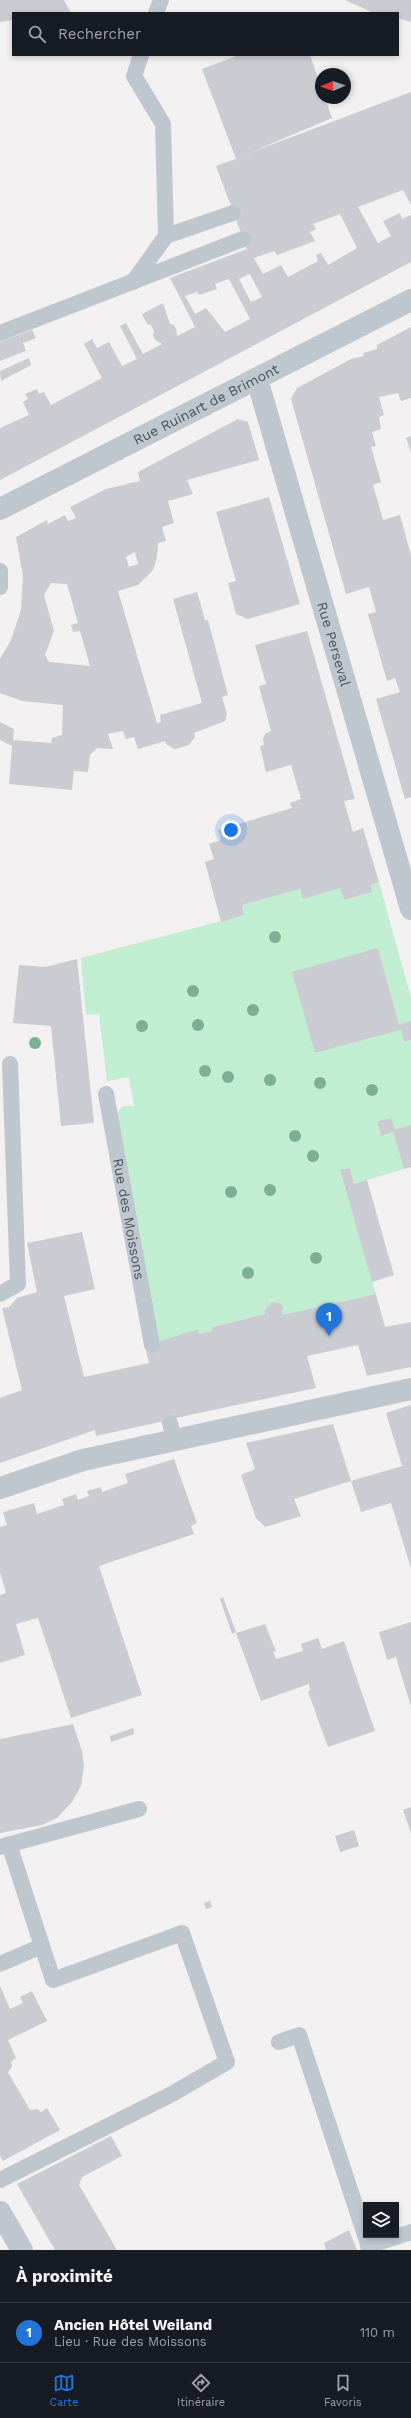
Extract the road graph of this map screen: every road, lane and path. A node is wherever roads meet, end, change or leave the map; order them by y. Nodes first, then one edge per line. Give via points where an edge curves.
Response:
1 (161, 0) edge
2 (156, 12) edge
3 (142, 56) edge
4 (233, 213) dead end
5 (166, 236) junction
6 (243, 239) dead end
7 (133, 282) junction
8 (411, 300) edge
9 (0, 333) edge
10 (257, 379) junction
11 (0, 509) edge
12 (0, 571) edge
13 (0, 587) edge
14 (411, 909) edge
15 (10, 1064) dead end
16 (106, 1094) dead end
17 (0, 1294) edge
18 (152, 1345) dead end
19 (411, 1389) edge
20 (0, 1486) edge
21 (139, 1809) dead end
22 (4, 1846) edge
23 (42, 1946) junction
24 (0, 1964) edge
25 (279, 2042) dead end
26 (0, 2180) edge
27 (0, 2212) edge
28 (411, 2232) edge
29 (369, 2248) edge
30 (22, 2250) edge

1 - 2 lane
3 - 5 lane via 134,76 163,124
4 - 5 lane
5 - 7 lane
6 - 7 lane
7 - 9 lane
8 - 10 street, Rue Ruinart de Brimont
10 - 11 street, Rue Ruinart de Brimont
10 - 14 street, Rue Perseval
12 - 13 lane
15 - 17 lane via 18,1284
16 - 18 lane, Rue des Moissons
19 - 20 street via 172,1432
21 - 22 lane
22 - 23 lane
23 - 24 lane
23 - 26 lane via 53,1980 182,1933 233,2059 172,2094
25 - 29 lane via 299,2035
27 - 30 street
28 - 29 lane

